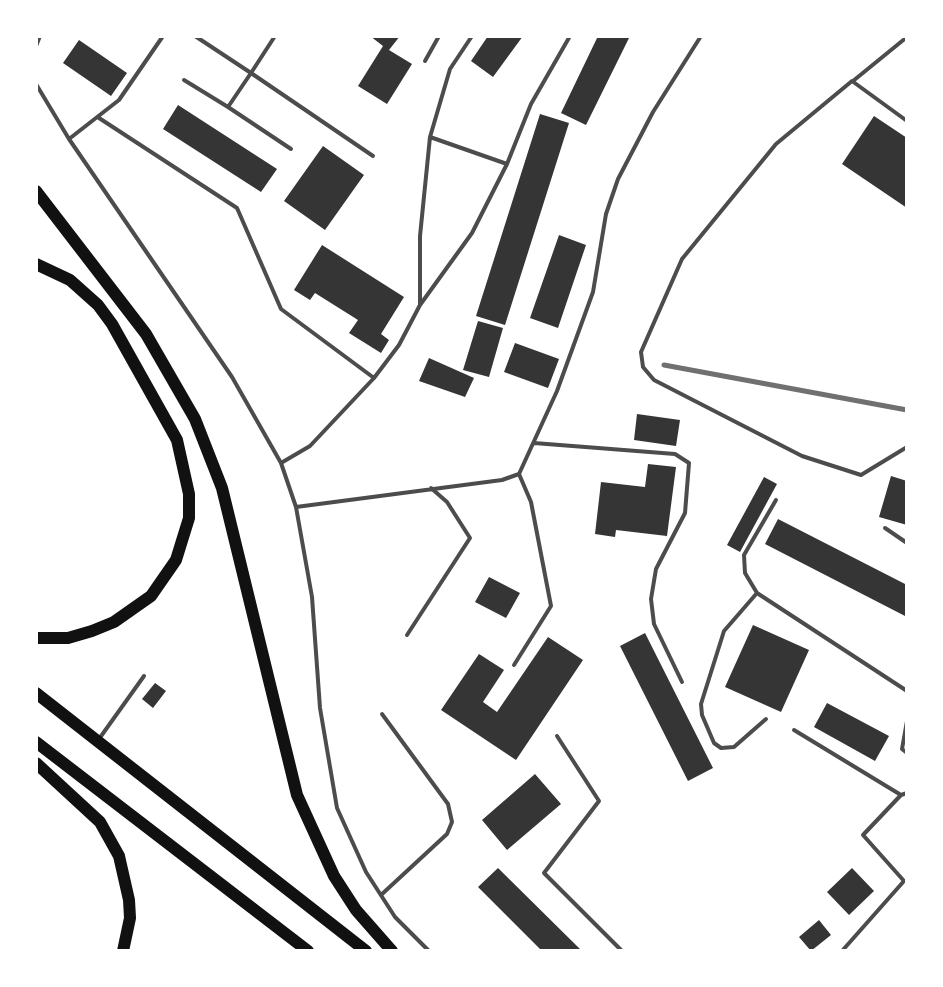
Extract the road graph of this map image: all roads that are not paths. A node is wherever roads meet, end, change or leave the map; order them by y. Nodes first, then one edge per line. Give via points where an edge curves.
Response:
1 (40, 36) edge
2 (163, 36) edge
3 (195, 36) edge
4 (275, 36) edge
5 (439, 36) edge
6 (472, 36) edge
7 (570, 36) edge
8 (701, 36) edge
9 (907, 37) edge
10 (36, 46) edge
11 (425, 61) dead end
12 (251, 73) junction
13 (184, 80) dead end
14 (852, 81) junction
15 (36, 84) edge
16 (228, 107) junction
17 (99, 118) junction
18 (907, 121) edge
19 (430, 137) junction
20 (69, 139) junction
21 (291, 149) dead end
22 (373, 156) dead end
23 (507, 164) junction
24 (36, 191) edge
25 (36, 264) edge
26 (420, 305) junction
27 (374, 378) junction
28 (533, 442) junction
29 (907, 447) edge
30 (281, 463) junction
31 (519, 474) junction
32 (431, 488) junction
33 (776, 500) dead end
34 (296, 507) junction
35 (885, 528) dead end
36 (907, 543) edge
37 (757, 593) junction
38 (407, 635) dead end
39 (36, 638) edge
40 (514, 665) dead end
41 (144, 676) dead end
42 (682, 682) dead end
43 (907, 691) edge
44 (36, 693) edge
45 (382, 714) dead end
46 (766, 719) dead end
47 (907, 721) edge
48 (794, 730) dead end
49 (557, 736) dead end
50 (98, 741) junction
51 (36, 742) edge
52 (907, 753) edge
53 (36, 763) edge
54 (907, 793) edge
55 (901, 795) junction
56 (381, 895) junction
57 (123, 951) edge
58 (308, 951) edge
59 (366, 951) edge
60 (392, 951) edge
61 (429, 951) edge
62 (622, 951) edge
63 (842, 951) edge

1 - 10 lane
2 - 17 lane via 119,100
3 - 12 lane
4 - 12 lane
5 - 11 lane
6 - 19 lane via 450,69
7 - 23 lane via 531,104
8 - 28 lane via 618,179 606,214 593,292
9 - 14 lane
12 - 16 lane
12 - 22 lane
13 - 16 lane
14 - 18 lane
14 - 29 lane via 776,144 693,245 649,327 641,360 654,380 802,456 861,475
15 - 20 lane
16 - 21 lane
17 - 20 lane
17 - 27 lane via 237,208 281,309
19 - 23 lane
19 - 26 lane via 420,236
20 - 30 lane via 232,377
23 - 26 lane via 472,233
24 - 60 main road via 146,334 195,419 222,488 297,795 334,876
25 - 39 main road via 70,280 112,324 177,440 189,494 189,518 176,560 151,596 92,631
26 - 27 lane
27 - 30 lane via 310,446
28 - 31 lane
28 - 42 lane via 675,454 689,463 685,513 656,569 651,599 654,624
30 - 34 lane
31 - 32 lane
31 - 40 lane via 531,502 551,606
32 - 34 lane
32 - 38 lane via 447,502 470,538
33 - 37 lane via 744,555 745,573
34 - 56 lane via 337,808
35 - 36 lane
37 - 43 lane
37 - 46 lane via 724,631 701,704 714,743 721,748 734,747
41 - 50 lane
44 - 50 main road
45 - 56 lane via 448,804 452,822 447,834
47 - 52 lane via 902,749
48 - 55 lane
49 - 62 lane via 599,801 544,873
50 - 59 main road
51 - 58 main road
53 - 57 main road via 100,822 119,856 130,918
54 - 55 lane
55 - 63 lane via 863,835 904,881
56 - 61 lane

